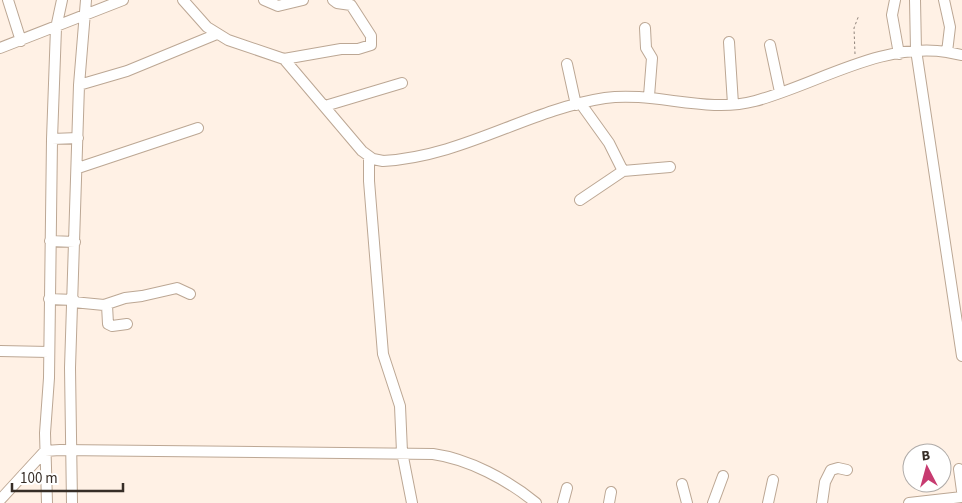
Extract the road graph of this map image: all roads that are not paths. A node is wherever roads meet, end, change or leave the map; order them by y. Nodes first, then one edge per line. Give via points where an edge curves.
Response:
1 (8, 0) edge
2 (62, 0) edge
3 (86, 0) edge
4 (123, 0) edge
5 (183, 0) edge
6 (264, 0) edge
7 (303, 0) edge
8 (332, 0) edge
9 (895, 0) edge
10 (915, 0) edge
11 (944, 0) edge
12 (84, 16) junction
13 (62, 25) junction
14 (645, 28) dead end
15 (217, 34) junction
16 (21, 41) junction
17 (729, 42) dead end
18 (770, 45) dead end
19 (0, 48) edge
20 (916, 50) junction
21 (947, 52) junction
22 (899, 54) junction
23 (962, 55) edge
24 (284, 59) junction
25 (567, 64) dead end
26 (402, 83) dead end
27 (79, 85) junction
28 (780, 92) junction
29 (649, 96) junction
30 (579, 104) junction
31 (733, 104) junction
32 (325, 106) junction
33 (198, 128) dead end
34 (59, 138) junction
35 (78, 138) junction
36 (369, 157) junction
37 (670, 167) dead end
38 (78, 168) junction
39 (623, 171) junction
40 (580, 200) dead end
41 (56, 241) junction
42 (75, 242) junction
43 (190, 294) dead end
44 (55, 299) junction
45 (74, 301) junction
46 (107, 305) junction
47 (126, 324) dead end
48 (0, 352) edge
49 (49, 352) junction
50 (962, 356) edge
51 (71, 450) junction
52 (52, 451) junction
53 (402, 452) junction
54 (959, 468) dead end
55 (847, 470) dead end
56 (723, 476) dead end
57 (773, 480) dead end
58 (682, 484) dead end
59 (567, 488) dead end
60 (962, 491) edge
61 (611, 492) dead end
62 (962, 497) edge
63 (0, 500) edge
64 (932, 502) edge
65 (46, 503) edge
66 (72, 503) edge
67 (412, 503) edge
68 (536, 503) edge
69 (563, 503) edge
70 (609, 503) edge
71 (687, 503) edge
72 (713, 503) edge
73 (768, 503) edge
74 (822, 503) edge
75 (914, 503) edge

1 - 16 street
2 - 13 street
3 - 12 street
4 - 12 street
5 - 15 street
6 - 7 street via 278,6
8 - 24 street via 350,5 371,36 371,45
9 - 22 street via 892,15
10 - 20 street
11 - 21 street via 950,28
12 - 13 street
12 - 27 street
13 - 16 street
13 - 34 street
14 - 29 street via 646,48 652,58
15 - 24 street
15 - 27 street via 127,71
16 - 19 street
17 - 31 street
18 - 28 street
20 - 21 street
20 - 22 street
20 - 50 street
21 - 23 street
22 - 28 street via 856,65
24 - 32 street
25 - 30 street
26 - 32 street
27 - 35 street
28 - 31 street
29 - 30 street via 624,96
29 - 31 street
30 - 36 street via 449,150 396,160
30 - 39 street via 609,143
32 - 36 street
33 - 38 street
34 - 35 street
34 - 41 street
35 - 38 street
36 - 53 street via 382,345 400,406
37 - 39 street
38 - 42 street
39 - 40 street
41 - 42 street
41 - 44 street
42 - 45 street
43 - 46 street via 172,289
44 - 45 street
44 - 49 street
45 - 46 street
45 - 51 street via 70,368
46 - 47 street via 108,324
48 - 49 street
49 - 52 street
51 - 52 street
51 - 53 street
51 - 66 street
52 - 63 street
52 - 65 street
53 - 67 street
53 - 68 street via 450,456 515,487
54 - 60 street
55 - 74 street via 831,470 825,482
56 - 72 street
57 - 73 street
58 - 71 street
59 - 69 street
61 - 70 street
62 - 64 street
64 - 75 street

